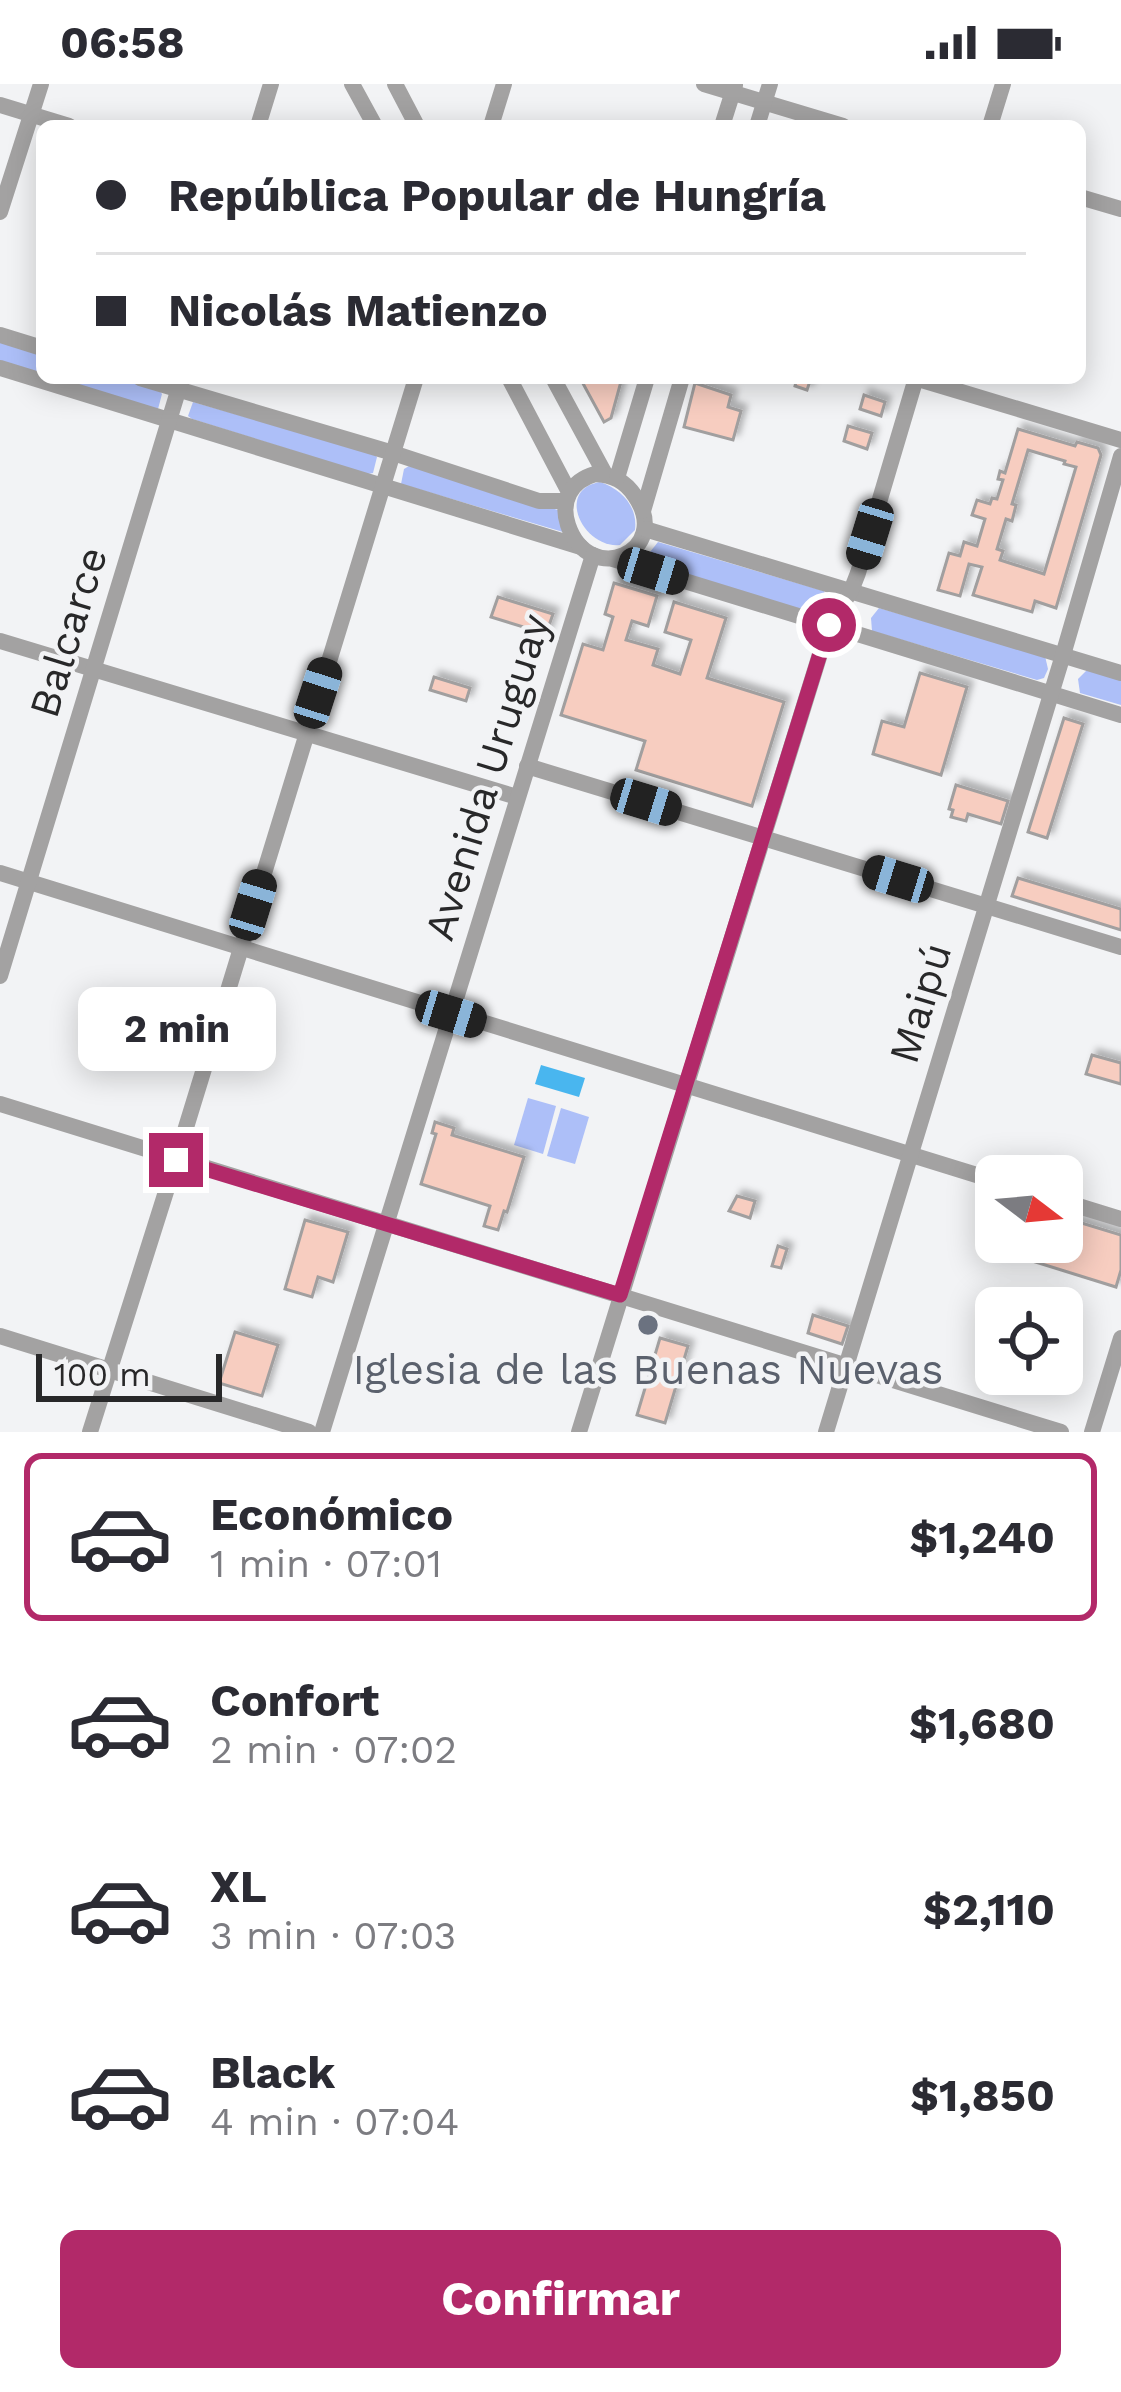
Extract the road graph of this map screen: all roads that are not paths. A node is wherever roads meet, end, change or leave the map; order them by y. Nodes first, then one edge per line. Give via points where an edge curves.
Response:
1 (40, 84) edge
2 (271, 84) edge
3 (352, 84) edge
4 (395, 84) edge
5 (504, 84) edge
6 (704, 84) edge
7 (1003, 84) edge
8 (734, 88) edge
9 (767, 93) edge
10 (0, 105) edge
11 (32, 114) junction
12 (50, 120) edge
13 (260, 120) edge
14 (372, 120) edge
15 (414, 120) edge
16 (493, 120) edge
17 (724, 120) edge
18 (829, 120) edge
19 (992, 120) edge
20 (1086, 199) edge
21 (1121, 209) edge
22 (0, 212) edge
23 (0, 335) edge
24 (36, 346) edge
25 (0, 368) edge
26 (36, 379) edge
27 (51, 384) edge
28 (181, 384) edge
29 (414, 384) edge
30 (512, 384) edge
31 (557, 384) edge
32 (645, 384) edge
33 (680, 384) edge
34 (914, 384) edge
35 (936, 384) edge
36 (170, 421) junction
37 (1121, 440) edge
38 (393, 453) junction
39 (1121, 457) edge
40 (611, 476) junction
41 (383, 486) junction
42 (567, 496) junction
43 (644, 520) junction
44 (587, 551) junction
45 (614, 559) junction
46 (851, 591) junction
47 (829, 625) junction
48 (0, 641) edge
49 (1064, 655) junction
50 (95, 670) junction
51 (1121, 673) edge
52 (1052, 694) junction
53 (1121, 715) edge
54 (305, 735) junction
55 (527, 766) junction
56 (518, 796) junction
57 (764, 838) junction
58 (0, 873) edge
59 (29, 882) junction
60 (987, 906) junction
61 (1121, 947) edge
62 (240, 948) junction
63 (0, 976) edge
64 (451, 1014) junction
65 (686, 1085) junction
66 (0, 1104) edge
67 (911, 1155) junction
68 (176, 1160) junction
69 (975, 1174) edge
70 (1083, 1207) edge
71 (1121, 1219) edge
72 (387, 1222) junction
73 (620, 1295) junction
74 (0, 1336) edge
75 (1121, 1337) edge
76 (847, 1364) junction
77 (110, 1370) junction
78 (90, 1432) edge
79 (309, 1432) edge
80 (322, 1432) edge
81 (579, 1432) edge
82 (826, 1432) edge
83 (1061, 1432) edge
84 (1092, 1432) edge

1 - 11 street
2 - 13 street
3 - 14 street
4 - 15 street
5 - 16 street
6 - 8 street
7 - 19 street
8 - 9 street
8 - 17 street
9 - 18 street
10 - 11 street
11 - 12 street
11 - 22 street
20 - 21 street
23 - 24 street
25 - 26 street
27 - 36 street
28 - 36 street, Balcarce
28 - 38 street
29 - 38 street
30 - 42 street
31 - 40 street
32 - 40 street
33 - 43 street
34 - 46 street
35 - 37 street
36 - 41 street
36 - 50 street, Balcarce
38 - 41 street
38 - 42 street via 539,501
39 - 49 street, Maipú
40 - 42 street via 586,477
40 - 43 street via 630,490
41 - 44 street
41 - 54 street
42 - 44 street via 566,520
43 - 45 street via 642,539
43 - 46 street
44 - 45 street
44 - 55 street, Avenida Uruguay
45 - 47 street
46 - 47 street
46 - 49 street
47 - 52 street
47 - 57 street
48 - 50 street
49 - 51 street
49 - 52 street, Maipú
50 - 54 street
50 - 59 street, Balcarce
52 - 53 street
52 - 60 street, Maipú
54 - 56 street
54 - 62 street
55 - 56 street, Avenida Uruguay
55 - 57 street
56 - 64 street, Avenida Uruguay
57 - 60 street
57 - 65 street
58 - 59 street
59 - 62 street
59 - 63 street, Balcarce
60 - 61 street
60 - 67 street, Maipú
62 - 64 street
62 - 68 street
64 - 65 street
64 - 72 street, Avenida Uruguay
65 - 67 street
65 - 73 street
66 - 68 street
67 - 69 street
67 - 76 street, Maipú
68 - 72 street
68 - 77 street
70 - 71 street
72 - 73 street
72 - 80 street, Avenida Uruguay
73 - 76 street
73 - 81 street
74 - 77 street
75 - 84 street
76 - 82 street, Maipú
76 - 83 street
77 - 78 street
77 - 79 street

